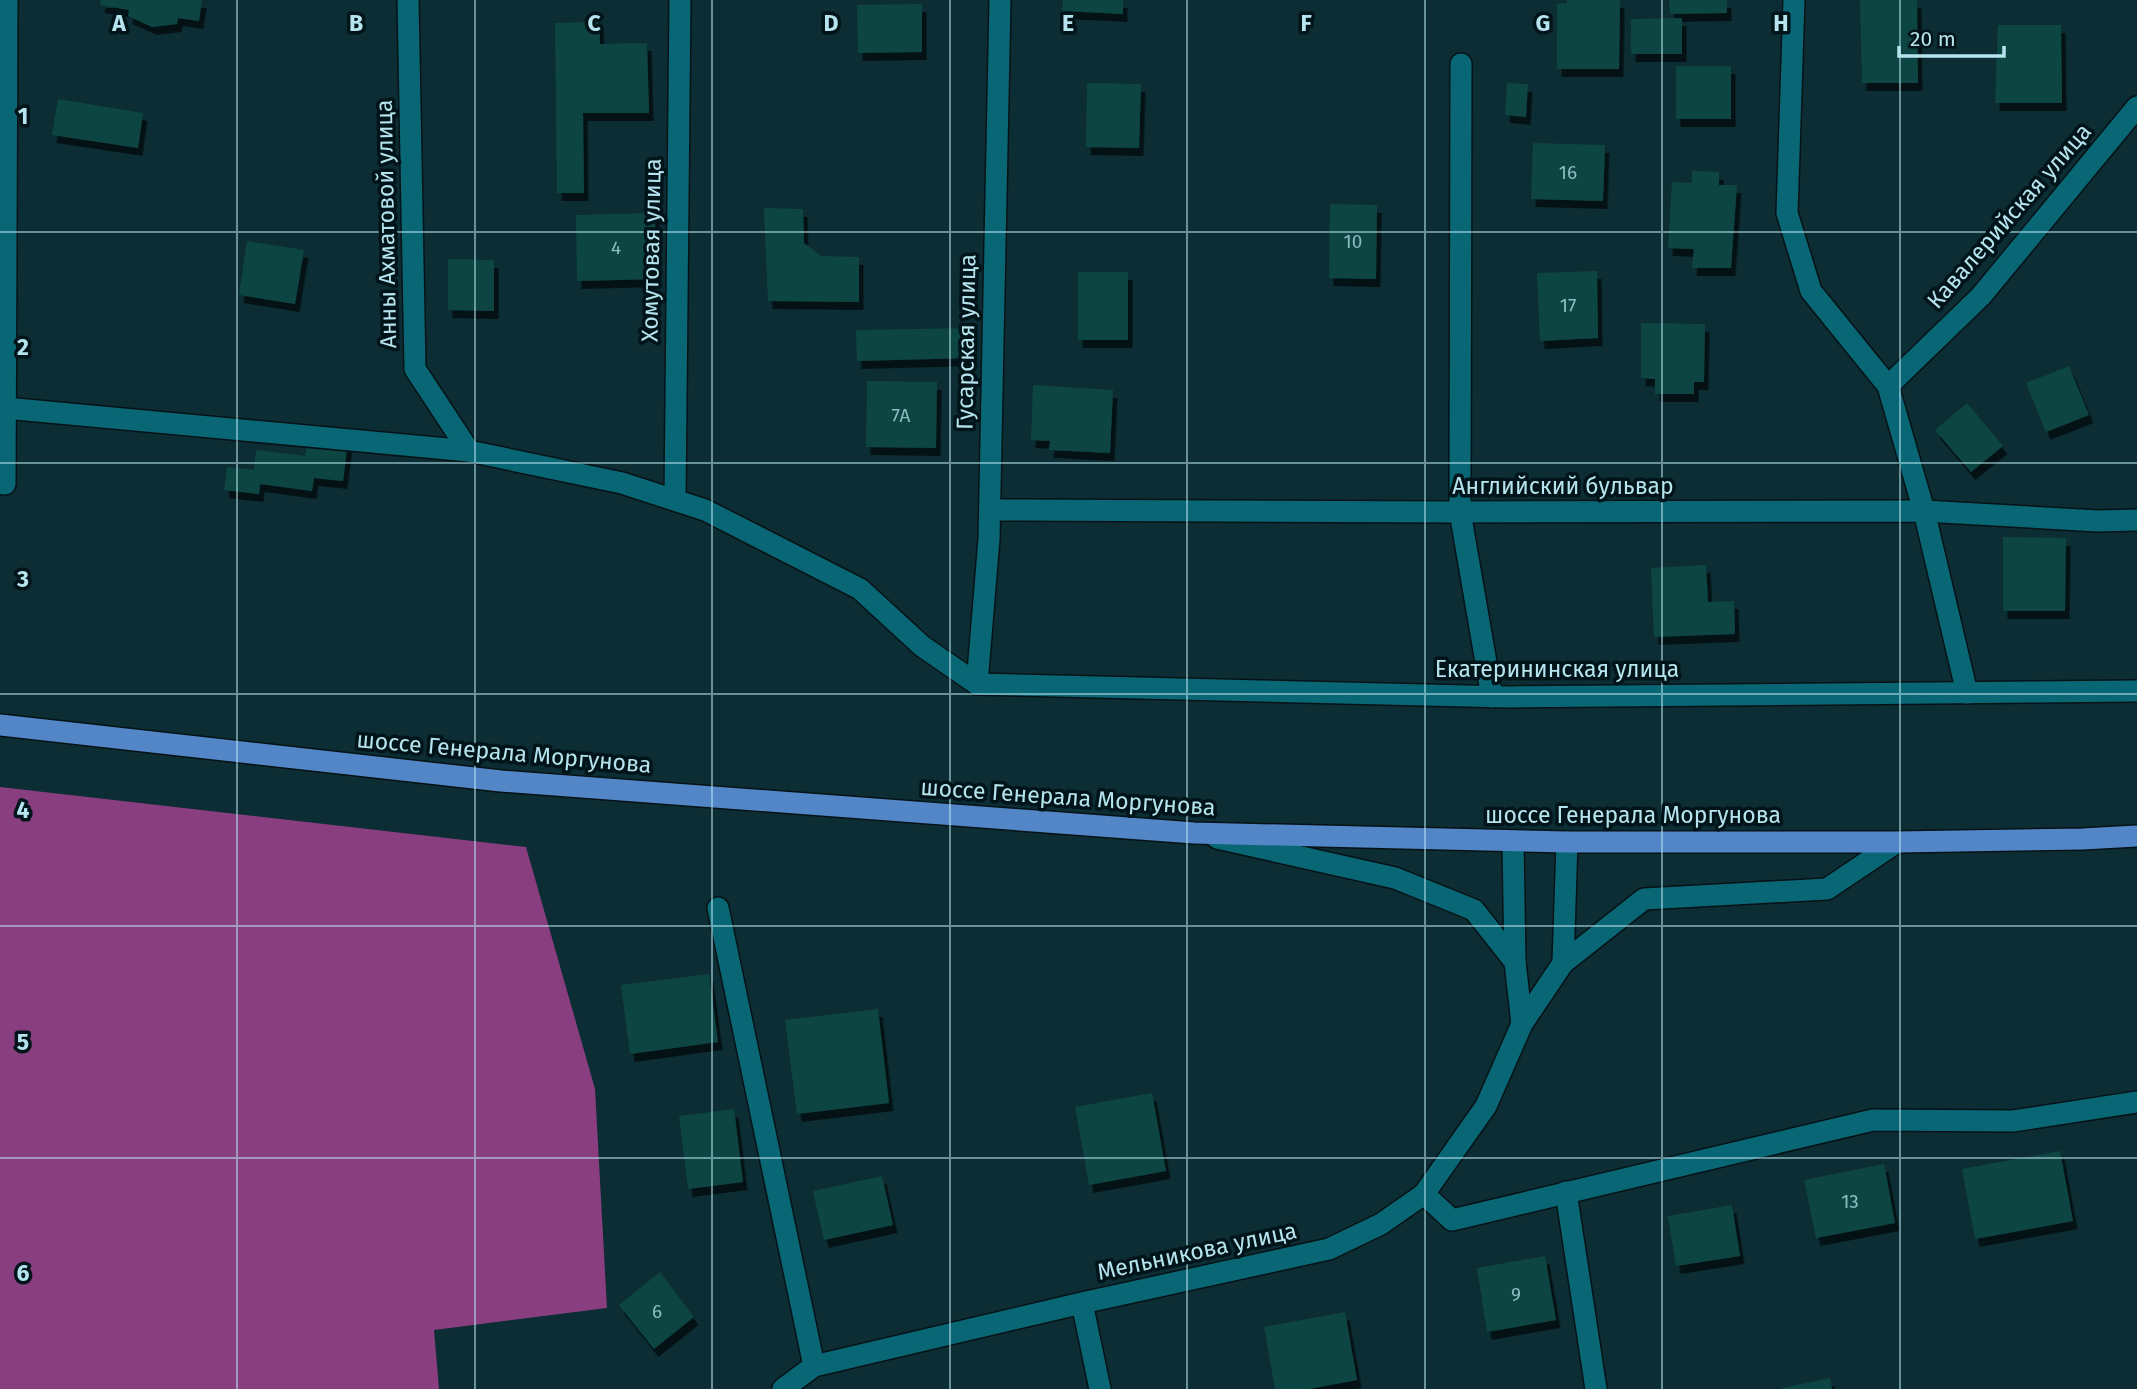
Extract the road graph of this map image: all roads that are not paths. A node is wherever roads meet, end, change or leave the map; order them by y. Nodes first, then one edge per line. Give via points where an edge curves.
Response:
1 (7, 0) edge
2 (408, 0) edge
3 (680, 0) edge
4 (1000, 0) edge
5 (1794, 0) edge
6 (1461, 64) dead end
7 (2137, 107) edge
8 (1888, 386) junction
9 (5, 408) junction
10 (469, 451) junction
11 (3, 484) edge
12 (675, 500) junction
13 (990, 510) junction
14 (1924, 511) junction
15 (1460, 512) junction
16 (2137, 520) edge
17 (977, 684) junction
18 (2137, 691) edge
19 (1967, 693) junction
20 (1492, 697) junction
21 (0, 725) edge
22 (1194, 833) junction
23 (2137, 836) edge
24 (1513, 841) junction
25 (1567, 842) junction
26 (1897, 842) junction
27 (718, 908) dead end
28 (1515, 962) junction
29 (1563, 963) junction
30 (1522, 1024) junction
31 (2137, 1102) edge
32 (1566, 1192) junction
33 (1424, 1194) junction
34 (1082, 1303) junction
35 (814, 1366) junction
36 (783, 1389) edge
37 (1100, 1389) edge
38 (1596, 1389) edge

1 - 9 street
2 - 10 street, Анны Ахматовой улица via 415,369
3 - 12 street, Хомутовая улица
4 - 13 street, Гусарская улица
5 - 8 street via 1787,213 1811,290
6 - 15 street
7 - 8 street, Кавалерийская улица via 1981,296
8 - 14 street
9 - 10 street
9 - 11 street
10 - 12 street via 622,483
12 - 17 street via 705,510 860,589 922,646
13 - 15 street, Английский бульвар
13 - 17 street, Гусарская улица
14 - 15 street, Английский бульвар
14 - 16 street, Английский бульвар
14 - 19 street
15 - 20 street
17 - 20 street, Екатерининская улица
18 - 19 street, Екатерининская улица
19 - 20 street, Екатерининская улица
21 - 22 main road, шоссе Генерала Моргунова via 501,781
22 - 24 main road, шоссе Генерала Моргунова
22 - 28 street via 1382,875 1474,910
23 - 26 main road, шоссе Генерала Моргунова
24 - 25 main road, шоссе Генерала Моргунова
24 - 28 street
25 - 26 main road, шоссе Генерала Моргунова
25 - 29 street
26 - 29 street via 1827,889 1644,899
27 - 35 street
28 - 30 street
29 - 30 street, Мельникова улица
30 - 33 street, Мельникова улица via 1486,1106
31 - 32 street via 2013,1121 1873,1120
32 - 33 street via 1452,1220
32 - 38 street
33 - 34 street, Мельникова улица via 1381,1224 1329,1249
34 - 35 street, Мельникова улица
34 - 37 street
35 - 36 street, Мельникова улица

